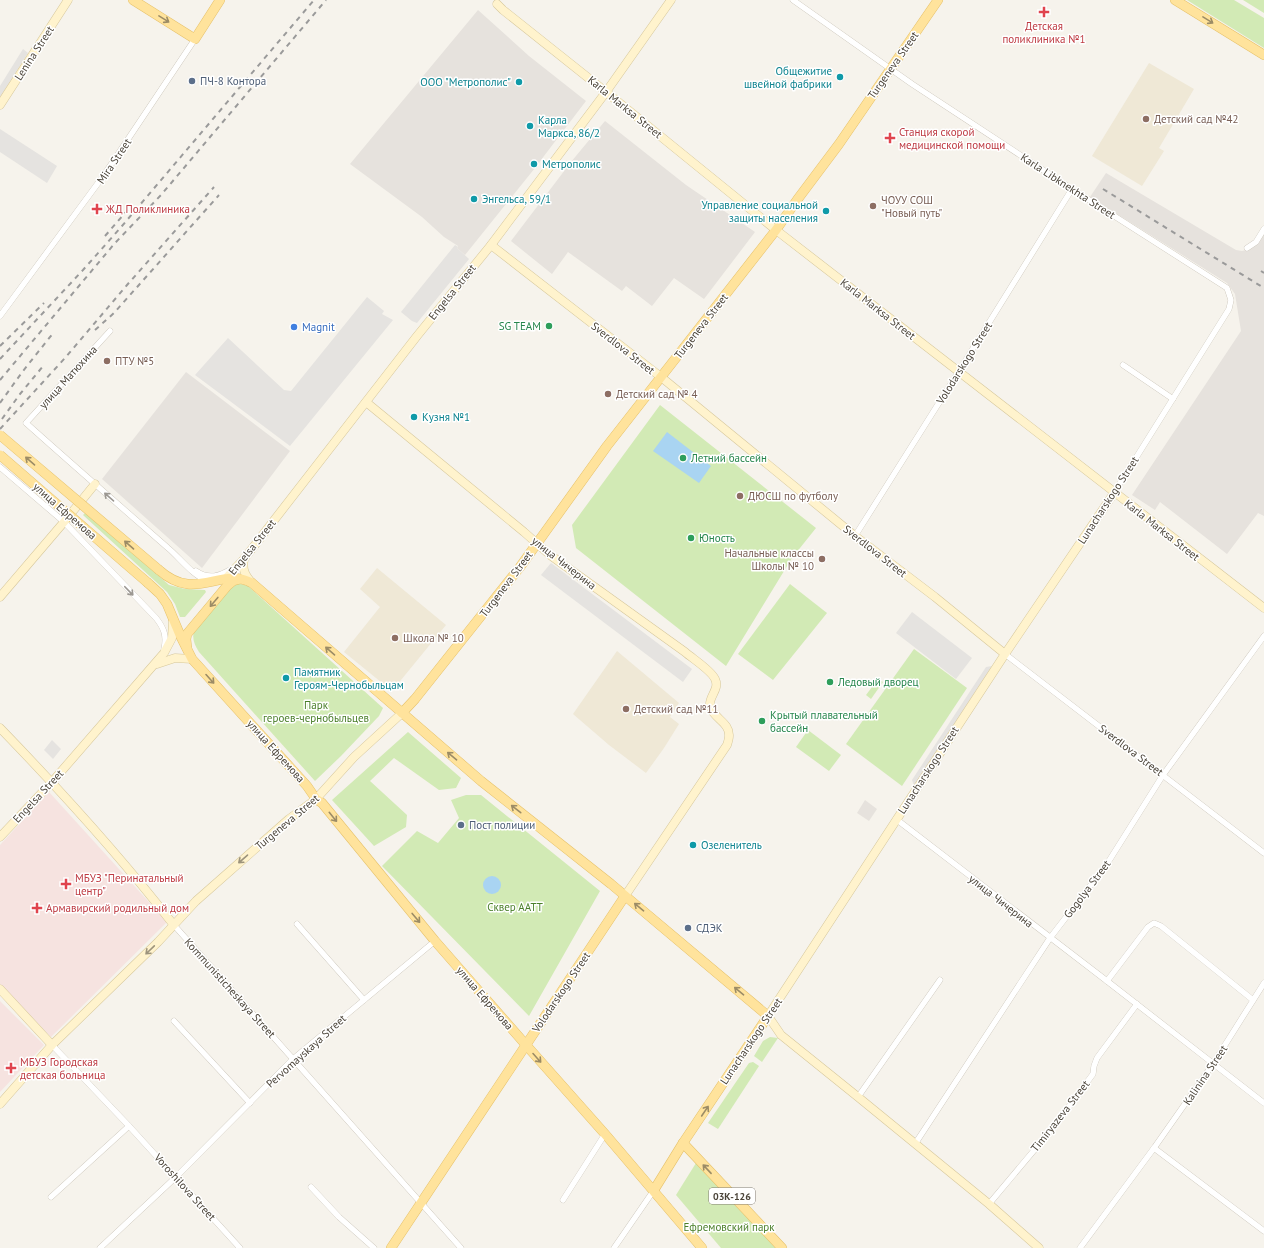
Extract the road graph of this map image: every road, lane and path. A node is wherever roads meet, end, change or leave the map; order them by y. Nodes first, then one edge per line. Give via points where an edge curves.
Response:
1 (68, 0) edge
2 (133, 0) edge
3 (220, 0) edge
4 (670, 0) edge
5 (793, 0) edge
6 (938, 0) edge
7 (1175, 0) edge
8 (497, 2) edge
9 (195, 39) junction
10 (1264, 55) edge
11 (891, 69) junction
12 (606, 92) junction
13 (0, 105) edge
14 (1072, 189) junction
15 (1264, 229) edge
16 (776, 230) junction
17 (491, 245) junction
18 (1247, 248) dead end
19 (1227, 288) joint
20 (0, 316) edge
21 (110, 331) dead end
22 (1123, 365) dead end
23 (959, 371) junction
24 (661, 377) junction
25 (1173, 399) junction
26 (366, 402) junction
27 (0, 435) edge
28 (0, 455) edge
29 (0, 467) edge
30 (95, 484) junction
31 (1114, 493) junction
32 (64, 522) junction
33 (855, 536) junction
34 (537, 543) junction
35 (180, 558) junction
36 (244, 559) junction
37 (226, 578) junction
38 (215, 581) junction
39 (248, 581) junction
40 (0, 597) edge
41 (1264, 608) edge
42 (173, 618) junction
43 (1264, 636) edge
44 (1005, 654) junction
45 (192, 658) junction
46 (155, 665) junction
47 (402, 714) junction
48 (0, 728) edge
49 (730, 735) joint
50 (1163, 775) junction
51 (52, 782) junction
52 (316, 799) junction
53 (896, 819) junction
54 (0, 837) edge
55 (1264, 853) edge
56 (625, 896) junction
57 (173, 924) junction
58 (297, 924) dead end
59 (1050, 938) junction
60 (435, 940) junction
61 (940, 980) dead end
62 (1107, 981) junction
63 (1264, 983) edge
64 (0, 988) edge
65 (364, 1000) junction
66 (1253, 1000) junction
67 (1137, 1004) junction
68 (768, 1016) junction
69 (174, 1021) dead end
70 (52, 1045) junction
71 (526, 1045) junction
72 (293, 1059) junction
73 (1213, 1064) junction
74 (858, 1097) junction
75 (250, 1103) junction
76 (1264, 1103) edge
77 (0, 1104) edge
78 (129, 1126) junction
79 (605, 1134) junction
80 (683, 1143) junction
81 (915, 1144) junction
82 (1154, 1148) junction
83 (176, 1177) junction
84 (311, 1187) dead end
85 (654, 1190) junction
86 (51, 1197) dead end
87 (562, 1200) dead end
88 (422, 1202) junction
89 (989, 1204) junction
90 (1264, 1231) edge
91 (100, 1248) edge
92 (240, 1248) edge
93 (374, 1248) edge
94 (391, 1248) edge
95 (461, 1248) edge
96 (614, 1248) edge
97 (702, 1248) edge
98 (782, 1248) edge
99 (1039, 1248) edge
100 (1080, 1248) edge

1 - 13 street, Lenina Street
2 -> 9 main road
3 - 9 main road, Mira Street
4 - 12 street, Engelsa Street
5 - 11 street, Karla Libknekhta Street
6 - 11 main road, Turgeneva Street
7 -> 10 main road
8 - 12 street, Karla Marksa Street via 503,10
9 - 20 street, Mira Street via 104,175
11 - 14 street, Karla Libknekhta Street
11 - 16 main road, Turgeneva Street
12 - 16 street, Karla Marksa Street
12 - 17 street, Engelsa Street
14 - 19 street, Karla Libknekhta Street
14 - 23 street, Volodarskogo Street
15 - 18 street via 1256,242
16 - 23 street, Karla Marksa Street
16 - 24 main road, Turgeneva Street
17 - 24 street, Sverdlova Street
17 - 26 street, Engelsa Street
19 - 25 street, Lunacharskogo Street via 1231,300 1229,309
21 - 30 street, улица Матюхина via 26,423
22 - 25 street
23 - 31 street, Karla Marksa Street
23 - 33 street, Volodarskogo Street
24 - 33 street, Sverdlova Street
24 - 34 main road, Turgeneva Street
25 - 31 street, Lunacharskogo Street
26 - 34 street, улица Чичерина
26 - 36 street, Engelsa Street
38 -> 27 main road, улица Ефремова, bridge via 199,584 173,581
28 - 42 main road, улица Ефремова, bridge via 148,583 163,598
29 - 32 street, улица Ефремова
30 - 32 street
35 -> 30 street
31 - 41 street, Karla Marksa Street
31 - 44 street, Lunacharskogo Street
32 - 40 street
32 -> 46 street, улица Ефремова via 162,626 165,643
33 - 44 street, Sverdlova Street
34 - 47 main road, Turgeneva Street via 483,615
34 - 49 street, улица Чичерина via 706,669 715,678 717,685 710,706 727,726
35 - 36 street via 206,576 224,573
35 - 38 street via 200,578
36 - 37 street, Engelsa Street
36 - 39 street via 243,570
37 - 38 main road, улица Ефремова
37 - 39 main road, улица Ефремова via 236,577
39 -> 45 main road via 233,581 227,586 187,634 186,646
47 -> 39 main road
42 - 45 main road, улица Ефремова
42 - 46 street, Engelsa Street via 170,642
43 - 50 street, Gogolya Street
44 - 50 street, Sverdlova Street
44 - 53 street, Lunacharskogo Street
45 - 46 street via 175,658
45 -> 52 main road, улица Ефремова
46 - 51 street, Engelsa Street
47 - 52 street, Turgeneva Street via 354,757
56 -> 47 main road via 481,782
48 - 51 street, Kommunisticheskaya Street
49 - 56 street, Volodarskogo Street via 727,745
50 - 55 street, Sverdlova Street
50 - 59 street, Gogolya Street via 1107,864
51 - 54 street, Engelsa Street
51 - 57 street, Kommunisticheskaya Street
52 -> 57 street, Turgeneva Street via 289,818
52 -> 60 main road, улица Ефремова
53 - 59 street, улица Чичерина
53 - 68 street, Lunacharskogo Street
68 -> 56 main road
56 - 71 main road, Volodarskogo Street
57 -> 70 street, Turgeneva Street via 158,942
57 - 72 street, Kommunisticheskaya Street
58 - 65 street
59 - 62 street, улица Чичерина
59 - 81 street, Gogolya Street
60 - 65 street, Pervomayskaya Street
60 - 71 main road, улица Ефремова
61 - 74 street
62 - 66 street via 1148,927 1154,923
62 - 67 street, улица Чичерина
63 - 66 street, Kalinina Street
64 - 70 street, Voroshilova Street
65 - 72 street, Pervomayskaya Street
66 - 73 street, Kalinina Street
67 - 73 street, улица Чичерина
67 - 89 street, Timiryazeva Street via 1097,1058 1093,1074 1057,1124
68 - 74 street via 781,1035
80 -> 68 main road, Lunacharskogo Street
69 - 75 street
70 - 77 street, Turgeneva Street
70 - 78 street, Voroshilova Street
71 -> 79 main road, улица Ефремова
71 - 88 main road, Volodarskogo Street
72 - 75 street, Pervomayskaya Street
72 - 88 street, Kommunisticheskaya Street
73 - 76 street, улица Чичерина
73 - 82 street, Kalinina Street
74 - 81 street
75 - 83 street, Pervomayskaya Street
78 - 83 street, Voroshilova Street
78 - 86 street
79 - 85 main road, улица Ефремова
79 - 87 street
80 - 85 main road, Lunacharskogo Street
98 -> 80 main road, 03К-126
81 - 89 street
82 - 90 street
82 - 100 street, Kalinina Street
83 - 91 street, Pervomayskaya Street
83 - 92 street, Voroshilova Street
84 - 93 street via 339,1217
85 - 96 street, Lunacharskogo Street
85 - 97 main road, улица Ефремова
88 - 94 main road, Volodarskogo Street
88 - 95 street, Kommunisticheskaya Street
89 - 99 street

